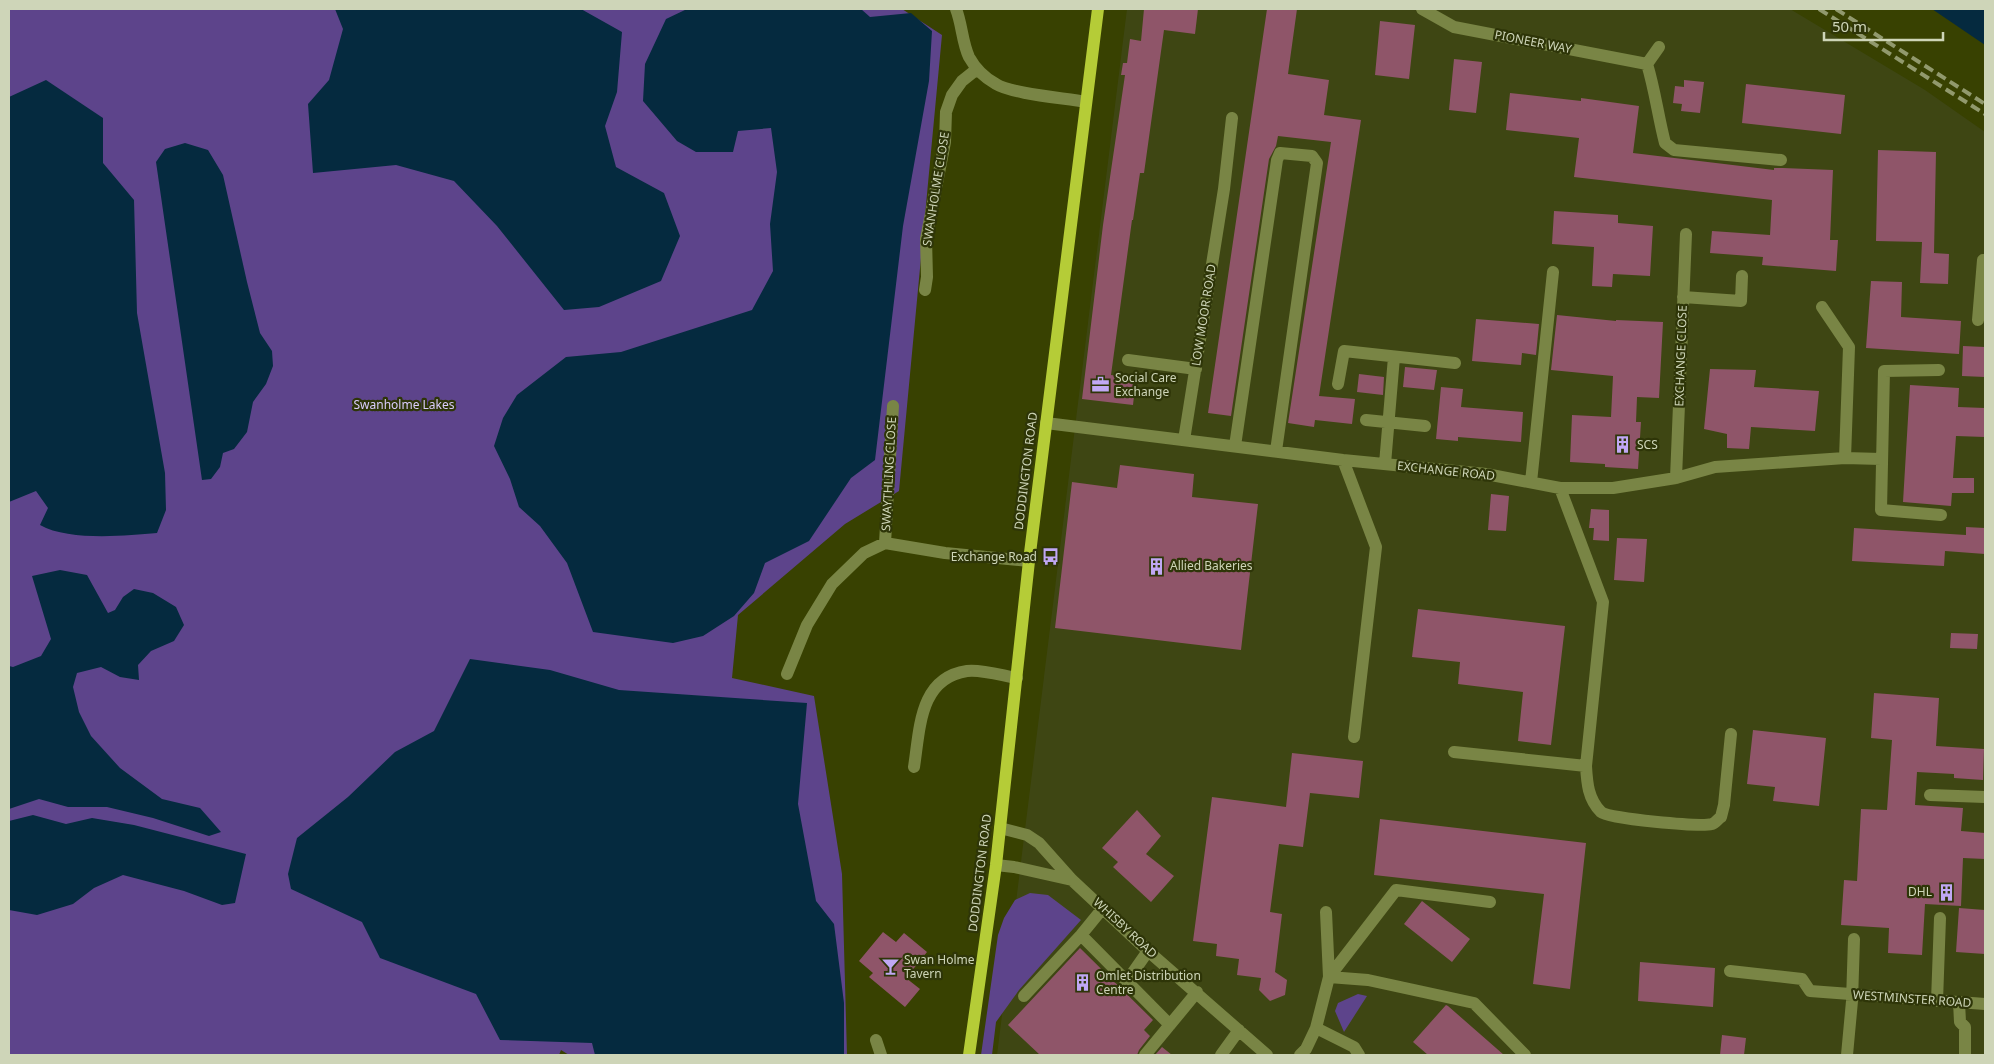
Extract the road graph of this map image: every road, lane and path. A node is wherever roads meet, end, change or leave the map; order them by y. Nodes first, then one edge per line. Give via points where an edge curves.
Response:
1 (956, 9) edge
2 (1098, 9) edge
3 (1422, 9) edge
4 (1659, 47) dead end
5 (1647, 64) junction
6 (977, 69) junction
7 (1086, 102) junction
8 (1232, 118) dead end
9 (1782, 160) dead end
10 (1686, 234) dead end
11 (1982, 260) dead end
12 (1553, 272) dead end
13 (1742, 276) dead end
14 (1983, 286) edge
15 (925, 290) dead end
16 (1683, 296) junction
17 (1822, 307) dead end
18 (1978, 320) dead end
19 (1394, 357) junction
20 (1128, 360) dead end
21 (1455, 363) dead end
22 (1196, 369) junction
23 (1939, 370) dead end
24 (1338, 384) dead end
25 (893, 406) dead end
26 (1366, 420) dead end
27 (1389, 422) junction
28 (1046, 423) junction
29 (1425, 426) dead end
30 (1184, 440) junction
31 (1235, 446) junction
32 (1276, 451) junction
33 (1845, 458) junction
34 (1881, 459) junction
35 (1343, 460) junction
36 (1385, 464) junction
37 (1676, 478) junction
38 (1531, 482) junction
39 (1560, 488) junction
40 (1940, 515) dead end
41 (886, 543) junction
42 (1029, 561) junction
43 (787, 674) dead end
44 (1018, 678) junction
45 (1732, 734) dead end
46 (1354, 736) dead end
47 (1454, 752) dead end
48 (1586, 766) junction
49 (914, 767) dead end
50 (1930, 795) dead end
51 (1985, 797) edge
52 (1000, 828) junction
53 (996, 865) junction
54 (1072, 880) junction
55 (1490, 902) dead end
56 (1103, 908) junction
57 (1326, 912) dead end
58 (1940, 918) dead end
59 (1081, 935) junction
60 (1854, 940) dead end
61 (1148, 951) junction
62 (1730, 971) dead end
63 (1329, 977) junction
64 (1127, 981) junction
65 (1197, 992) junction
66 (1846, 994) junction
67 (1024, 996) dead end
68 (1937, 1001) junction
69 (1959, 1002) junction
70 (1985, 1004) edge
71 (1170, 1025) junction
72 (1316, 1028) junction
73 (1239, 1030) junction
74 (876, 1040) dead end
75 (881, 1055) edge
76 (969, 1055) edge
77 (1144, 1055) edge
78 (1221, 1055) edge
79 (1268, 1055) edge
80 (1300, 1055) edge
81 (1359, 1055) edge
82 (1525, 1055) edge
83 (1847, 1055) edge
84 (1965, 1055) edge

1 - 6 street via 969,56
2 - 7 main road, DODDINGTON ROAD
3 - 5 street, PIONEER WAY via 1454,27
4 - 5 street
5 - 9 street via 1668,146 1674,150
6 - 7 street via 997,85 1012,90
6 - 15 street, SWANHOLME CLOSE via 962,81 946,112 945,142 926,239 928,277
7 - 28 main road, DODDINGTON ROAD
8 - 22 street, LOW MOOR ROAD
10 - 16 street, EXCHANGE CLOSE
11 - 14 street
12 - 38 street
13 - 16 street via 1740,301
14 - 18 street
16 - 37 street, EXCHANGE CLOSE
17 - 33 street via 1849,347
19 - 21 street
19 - 24 street via 1344,351
19 - 27 street
20 - 22 street
22 - 30 street, LOW MOOR ROAD
23 - 34 street via 1884,371
25 - 41 street, SWAYTHLING CLOSE
26 - 27 street
27 - 29 street
27 - 36 street
28 - 30 street, EXCHANGE ROAD
28 - 42 main road, DODDINGTON ROAD
30 - 31 street, EXCHANGE ROAD
31 - 32 street, EXCHANGE ROAD
31 - 32 street via 1277,160 1280,153 1312,156 1317,163
32 - 35 street, EXCHANGE ROAD
33 - 34 street, EXCHANGE ROAD
33 - 37 street, EXCHANGE ROAD via 1715,467
34 - 40 street via 1881,510
35 - 36 street, EXCHANGE ROAD
35 - 46 street via 1376,547
36 - 38 street, EXCHANGE ROAD
37 - 39 street, EXCHANGE ROAD via 1613,488
38 - 39 street, EXCHANGE ROAD
39 - 48 street via 1603,602
41 - 42 street, SWAYTHLING CLOSE via 945,553
41 - 43 street, SWAYTHLING CLOSE via 864,553 832,584 808,626
42 - 44 main road, DODDINGTON ROAD
44 - 49 street via 969,670 948,676 931,692 922,716
44 - 52 main road, DODDINGTON ROAD
45 - 48 street via 1724,805 1721,817 1712,824 1616,818 1602,813 1588,790
47 - 48 street
50 - 51 street
52 - 53 main road, DODDINGTON ROAD
52 - 54 street, WHISBY ROAD via 1027,835 1040,843
53 - 54 street, WHISBY ROAD
53 - 76 main road, DODDINGTON ROAD
54 - 56 street, WHISBY ROAD
55 - 63 street via 1396,890
56 - 59 street
56 - 61 street, WHISBY ROAD
57 - 63 street
58 - 68 street
59 - 64 street
59 - 67 street
60 - 66 street
61 - 64 street
61 - 65 street, WHISBY ROAD
62 - 66 street, WESTMINSTER ROAD via 1802,979 1810,991
63 - 72 street
63 - 82 street via 1368,980 1474,1002
64 - 71 street
65 - 71 street
65 - 73 street, WHISBY ROAD
66 - 68 street, WESTMINSTER ROAD
66 - 83 street
68 - 69 street, WESTMINSTER ROAD
69 - 70 street, WESTMINSTER ROAD
69 - 84 street via 1960,1022 1965,1027
71 - 77 street
72 - 80 street
72 - 81 street via 1354,1047
73 - 78 street
73 - 79 street, WHISBY ROAD
74 - 75 street

